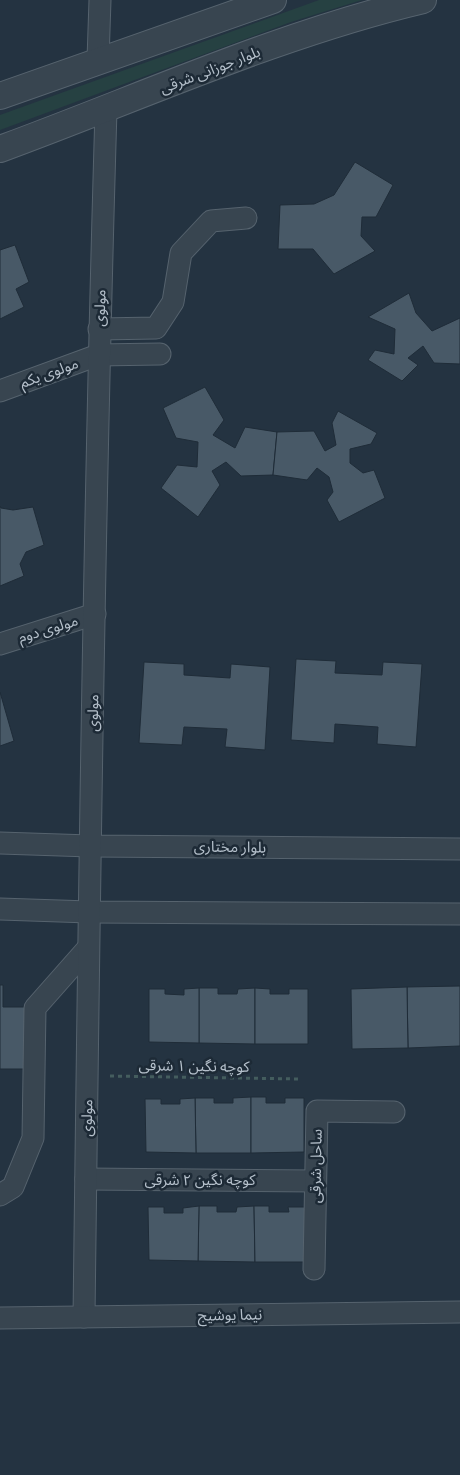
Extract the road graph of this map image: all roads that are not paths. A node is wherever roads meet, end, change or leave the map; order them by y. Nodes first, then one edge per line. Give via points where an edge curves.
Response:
1 (100, 0) edge
2 (273, 0) edge
3 (423, 0) edge
4 (98, 60) junction
5 (0, 96) edge
6 (106, 110) junction
7 (0, 149) edge
8 (246, 218) dead end
9 (99, 329) junction
10 (160, 354) dead end
11 (98, 355) junction
12 (0, 391) edge
13 (95, 614) junction
14 (0, 644) edge
15 (0, 842) edge
16 (90, 846) junction
17 (460, 849) edge
18 (0, 909) edge
19 (89, 912) junction
20 (460, 914) edge
21 (88, 948) junction
22 (394, 1112) dead end
23 (86, 1179) junction
24 (315, 1181) junction
25 (0, 1194) edge
26 (314, 1268) dead end
27 (460, 1312) edge
28 (84, 1317) junction
29 (0, 1318) edge

1 - 4 street
2 - 4 street
3 - 6 street, بلوار جوزانی شرقی via 269,47
4 - 5 street
6 - 7 street, بلوار جوزانی شرقی
6 - 9 street, مولوی
8 - 9 street via 211,221 181,253 173,302 156,328
9 - 11 street, مولوی
10 - 11 street, مولوی یکم
11 - 12 street, مولوی یکم
11 - 13 street, مولوی
13 - 14 street, مولوی دوم
13 - 16 street, مولوی
15 - 16 street, بلوار مختاری
16 - 17 street, بلوار مختاری
16 - 19 street, مولوی
18 - 19 street
19 - 20 street
19 - 21 street, مولوی
21 - 23 street, مولوی
21 - 25 street via 35,1008 33,1138 13,1187
22 - 24 street, ساحل شرقی via 317,1111
23 - 24 street, کوچه نگین ۲ شرقی
23 - 28 street, مولوی
24 - 26 street, ساحل شرقی
27 - 28 street, نیما یوشیج
28 - 29 street, نیما یوشیج

